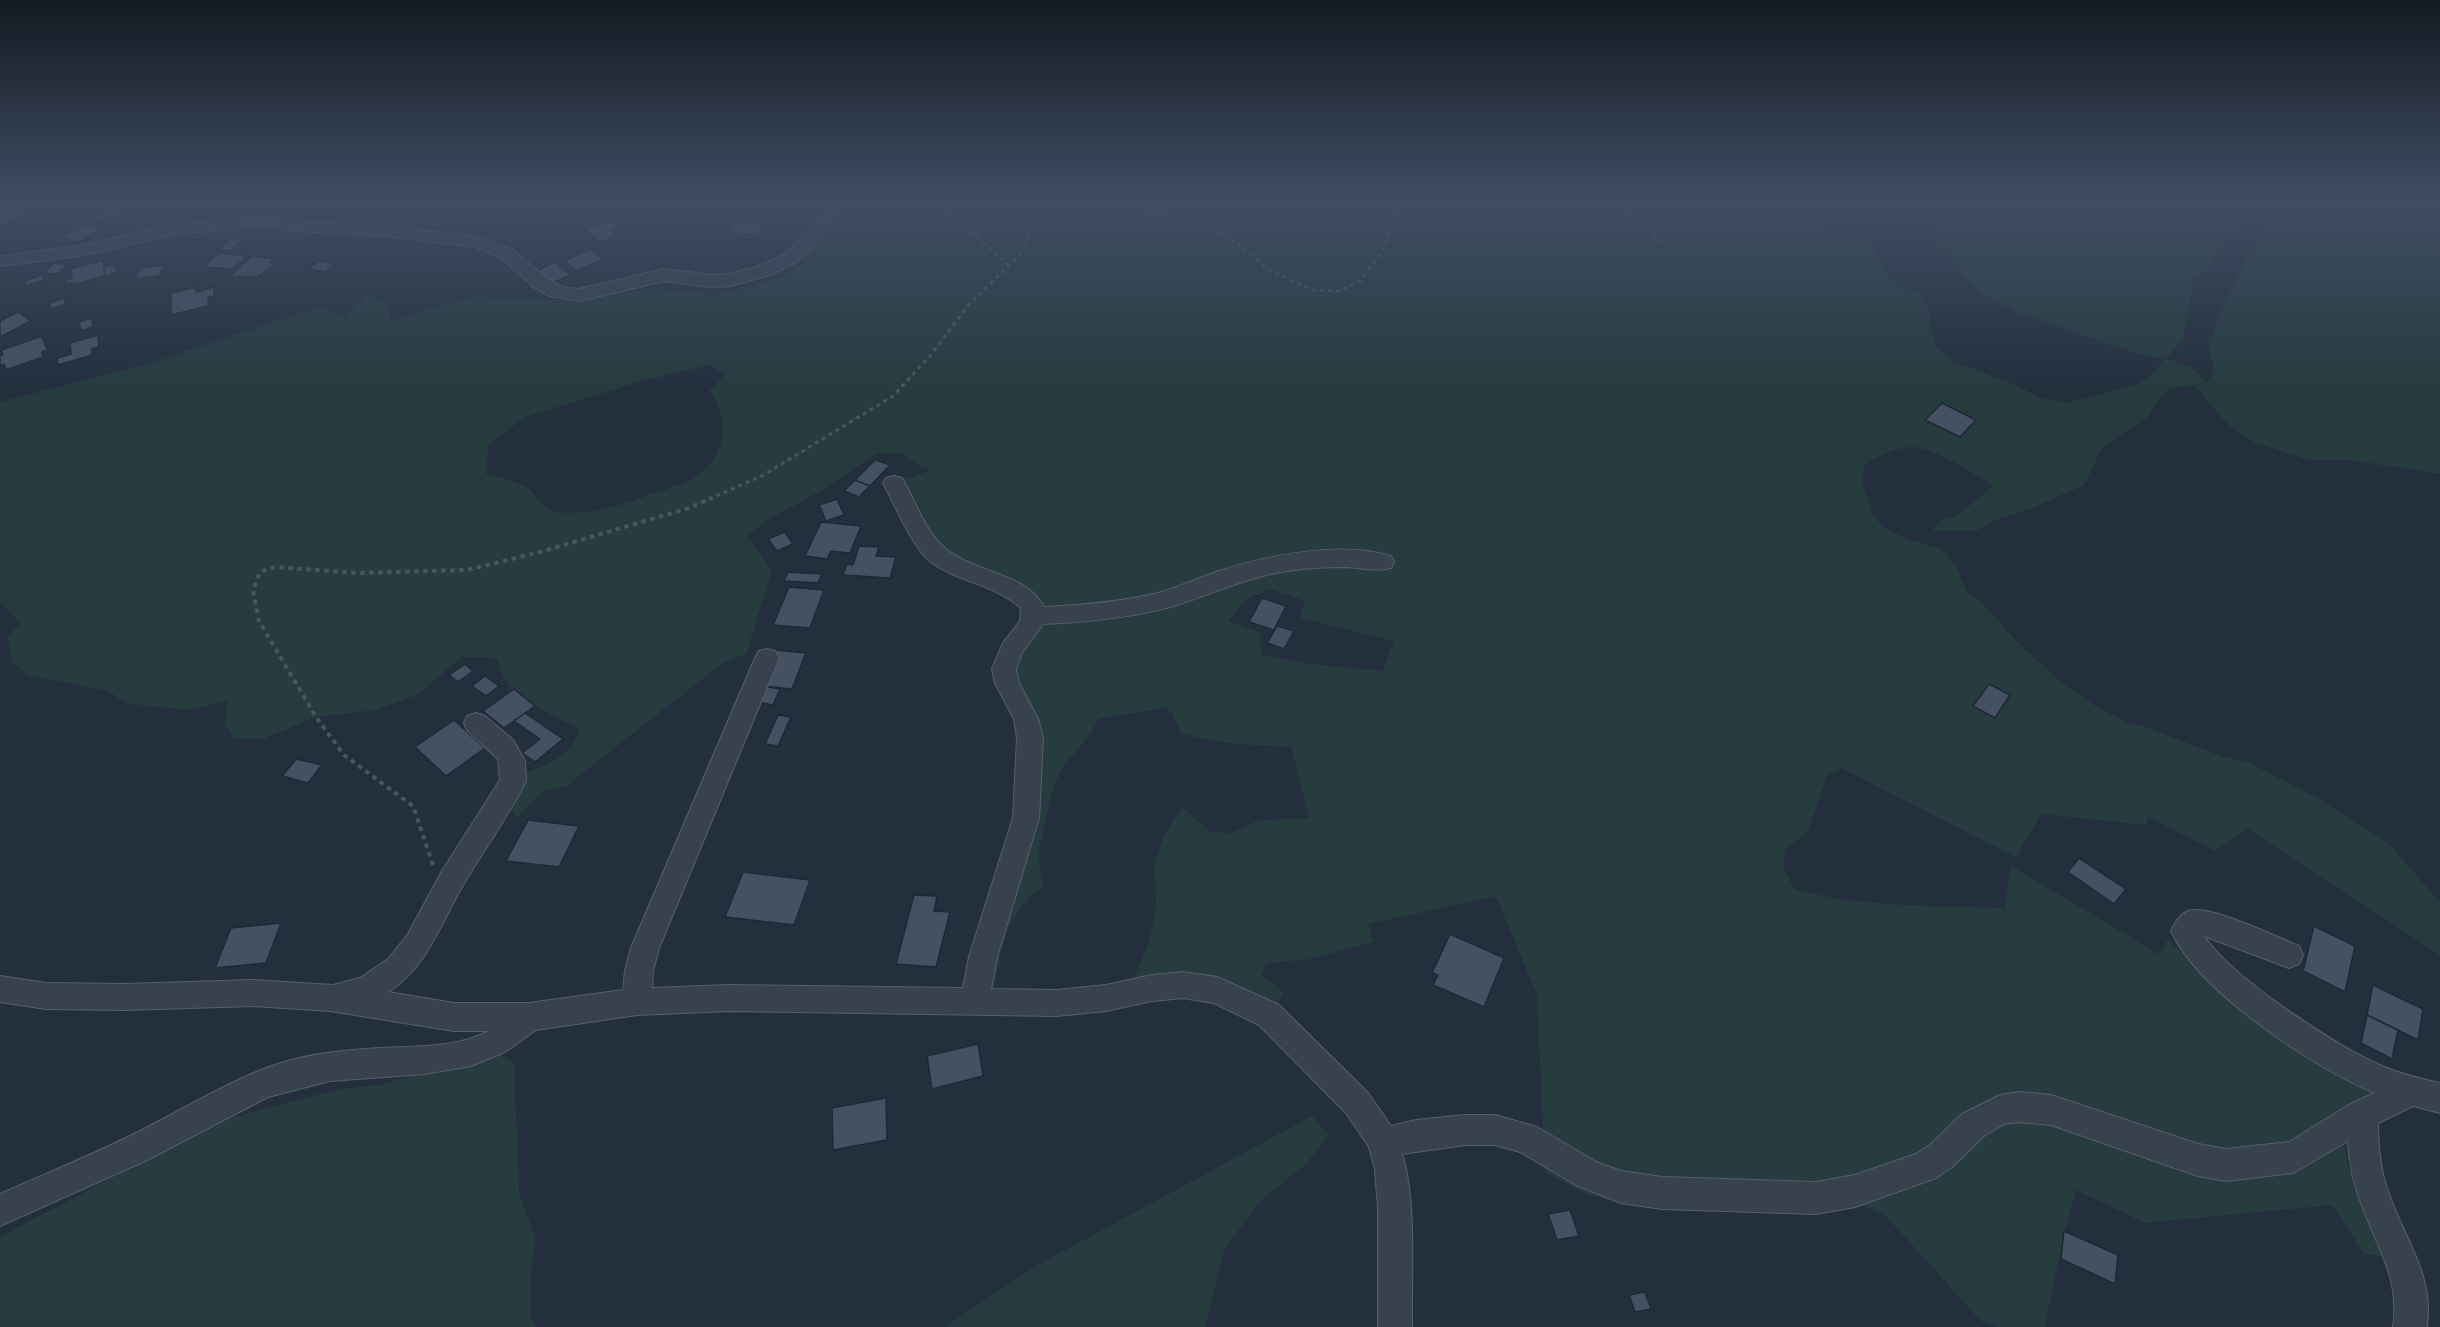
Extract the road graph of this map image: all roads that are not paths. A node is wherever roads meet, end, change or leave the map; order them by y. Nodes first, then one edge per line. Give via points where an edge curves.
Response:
1 (519, 264) edge
2 (780, 264) edge
3 (894, 483) dead end
4 (1383, 562) dead end
5 (1034, 616) junction
6 (767, 658) dead end
7 (476, 723) dead end
8 (2289, 955) dead end
9 (0, 989) edge
10 (330, 998) junction
11 (637, 1002) junction
12 (974, 1003) junction
13 (529, 1017) junction
14 (2425, 1095) edge
15 (2363, 1114) junction
16 (1383, 1143) junction
17 (0, 1210) edge
18 (1395, 1327) edge
19 (2410, 1327) edge

1 - 2 street via 557,292 579,294 665,275 730,280
3 - 5 street via 926,542 938,555 1020,593 1030,602
4 - 5 street via 1307,560 1257,568 1132,607
5 - 12 street via 1011,649 1004,669 1030,738 1026,818 982,957
6 - 11 street via 645,948
7 - 10 street via 507,750 515,763 513,781 400,967 379,984 351,996
8 - 14 street via 2213,925 2193,922 2185,931 2190,942 2234,985 2310,1042 2371,1077
9 - 10 street via 57,996 253,993
10 - 13 street via 454,1017
11 - 12 street via 729,998
11 - 13 street
12 - 16 street via 1058,1003 1183,985 1217,990 1269,1015 1357,1103
13 - 17 street via 501,1039 473,1052 374,1061 284,1076 244,1091 151,1142
14 - 15 street
15 - 16 street via 2293,1157 2226,1165 2198,1160 2051,1110 2019,1107 2000,1110 1973,1125 1925,1167 1855,1191 1816,1198 1662,1193 1621,1187 1587,1174 1526,1138 1495,1130 1416,1135
15 - 19 street via 2362,1140 2373,1194 2412,1286
16 - 18 street via 1391,1169 1394,1208

